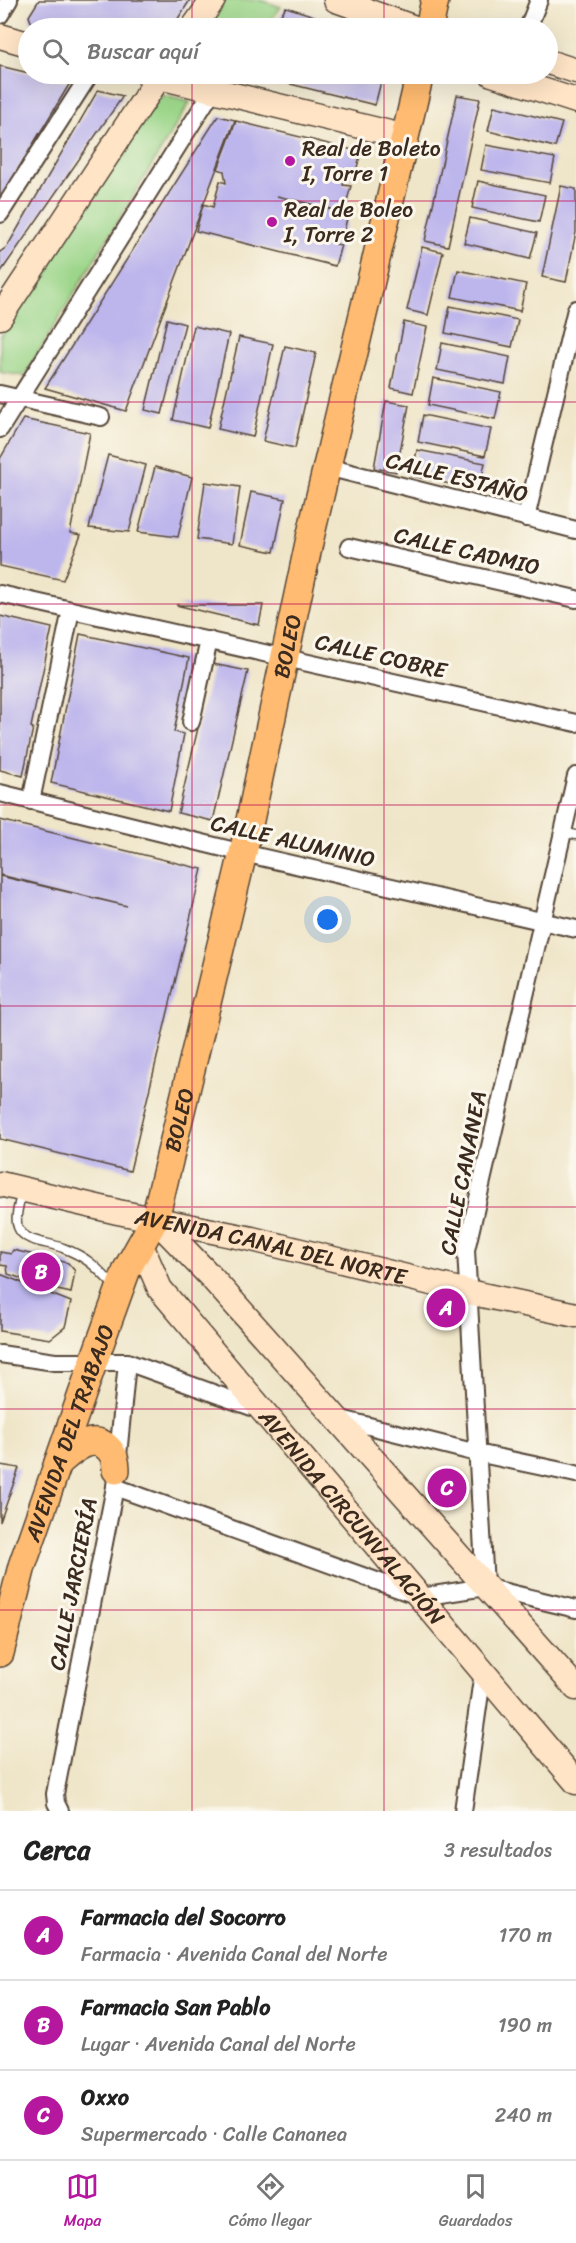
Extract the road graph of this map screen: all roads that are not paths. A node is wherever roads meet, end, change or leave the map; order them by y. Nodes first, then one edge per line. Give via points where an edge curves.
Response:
1 (9, 0) edge
2 (213, 0) edge
3 (336, 0) edge
4 (435, 0) edge
5 (539, 0) edge
6 (0, 15) edge
7 (200, 18) edge
8 (387, 18) edge
9 (431, 18) edge
10 (532, 18) edge
11 (0, 36) edge
12 (18, 41) edge
13 (558, 65) edge
14 (576, 71) edge
15 (84, 84) edge
16 (149, 84) edge
17 (191, 84) edge
18 (418, 84) edge
19 (523, 84) edge
20 (213, 90) junction
21 (576, 101) edge
22 (406, 137) junction
23 (0, 214) edge
24 (576, 309) edge
25 (0, 317) edge
26 (0, 394) edge
27 (19, 398) junction
28 (101, 417) dead end
29 (0, 429) edge
30 (327, 467) junction
31 (526, 518) junction
32 (576, 530) edge
33 (349, 547) dead end
34 (0, 594) edge
35 (576, 599) edge
36 (72, 610) junction
37 (209, 640) junction
38 (286, 657) junction
39 (191, 722) dead end
40 (576, 723) edge
41 (576, 776) edge
42 (0, 794) edge
43 (31, 801) junction
44 (569, 833) edge
45 (243, 853) junction
46 (541, 922) junction
47 (576, 929) edge
48 (11, 1186) edge
49 (155, 1219) junction
50 (141, 1245) junction
51 (119, 1291) junction
52 (468, 1292) junction
53 (576, 1315) edge
54 (0, 1354) edge
55 (127, 1362) junction
56 (93, 1363) junction
57 (265, 1412) junction
58 (337, 1418) junction
59 (477, 1453) junction
60 (58, 1463) junction
61 (576, 1474) edge
62 (115, 1478) junction
63 (485, 1587) junction
64 (421, 1597) junction
65 (576, 1609) edge
66 (0, 1653) edge
67 (483, 1672) junction
68 (576, 1688) edge
69 (576, 1782) edge
70 (60, 1811) edge
71 (463, 1811) edge

1 - 6 street
2 - 7 main road
3 - 8 main road
4 - 9 main road
5 - 10 street
11 - 12 main road
13 - 14 main road
15 - 23 street
16 - 25 main road
17 - 20 main road
18 - 22 main road, BOLEO
19 - 21 main road
20 - 22 main road
20 - 27 street
22 - 30 main road, BOLEO
24 - 31 street
26 - 27 street
27 - 28 street
27 - 29 street
30 - 31 street, CALLE ESTAÑO
30 - 38 main road, BOLEO
31 - 32 street, CALLE ESTAÑO
33 - 35 street, CALLE CADMIO
34 - 36 street, CALLE COBRE
36 - 37 street, CALLE COBRE
36 - 43 street
37 - 38 street, CALLE COBRE
37 - 39 street
38 - 40 street, CALLE COBRE
38 - 45 main road, BOLEO
41 - 44 street, CALLE CANANEA
42 - 43 street, CALLE ALUMINIO
43 - 45 street, CALLE ALUMINIO
44 - 46 street, CALLE CANANEA
45 - 46 street, CALLE ALUMINIO
45 - 49 main road, BOLEO
46 - 47 street, CALLE ALUMINIO
46 - 52 street, CALLE CANANEA via 466,1250
48 - 49 main road, AVENIDA CANAL DEL NORTE
48 - 51 lane via 16,1225 21,1234 90,1260
49 - 50 main road, AVENIDA DEL TRABAJO
49 - 52 main road, AVENIDA CANAL DEL NORTE
49 - 58 main road
50 - 51 main road, AVENIDA DEL TRABAJO
50 - 57 main road, AVENIDA CIRCUNVALACIÓN via 160,1289
51 - 56 main road, AVENIDA DEL TRABAJO
52 - 53 main road, AVENIDA CANAL DEL NORTE
52 - 59 street, CALLE CANANEA
54 - 56 street
55 - 56 street
55 - 57 street
55 - 62 street, CALLE JARCIERÍA
56 - 60 main road, AVENIDA DEL TRABAJO
57 - 64 main road, AVENIDA CIRCUNVALACIÓN
58 - 59 street
58 - 63 main road
59 - 61 street
59 - 63 street, CALLE CANANEA
60 - 62 main road via 78,1447 102,1444 115,1460
60 - 66 main road, AVENIDA DEL TRABAJO via 22,1566
62 - 64 street
62 - 70 street, CALLE JARCIERÍA via 55,1794
63 - 64 street
63 - 65 street
63 - 68 main road
64 - 67 main road, AVENIDA CIRCUNVALACIÓN
67 - 69 main road, AVENIDA CIRCUNVALACIÓN
67 - 71 street

